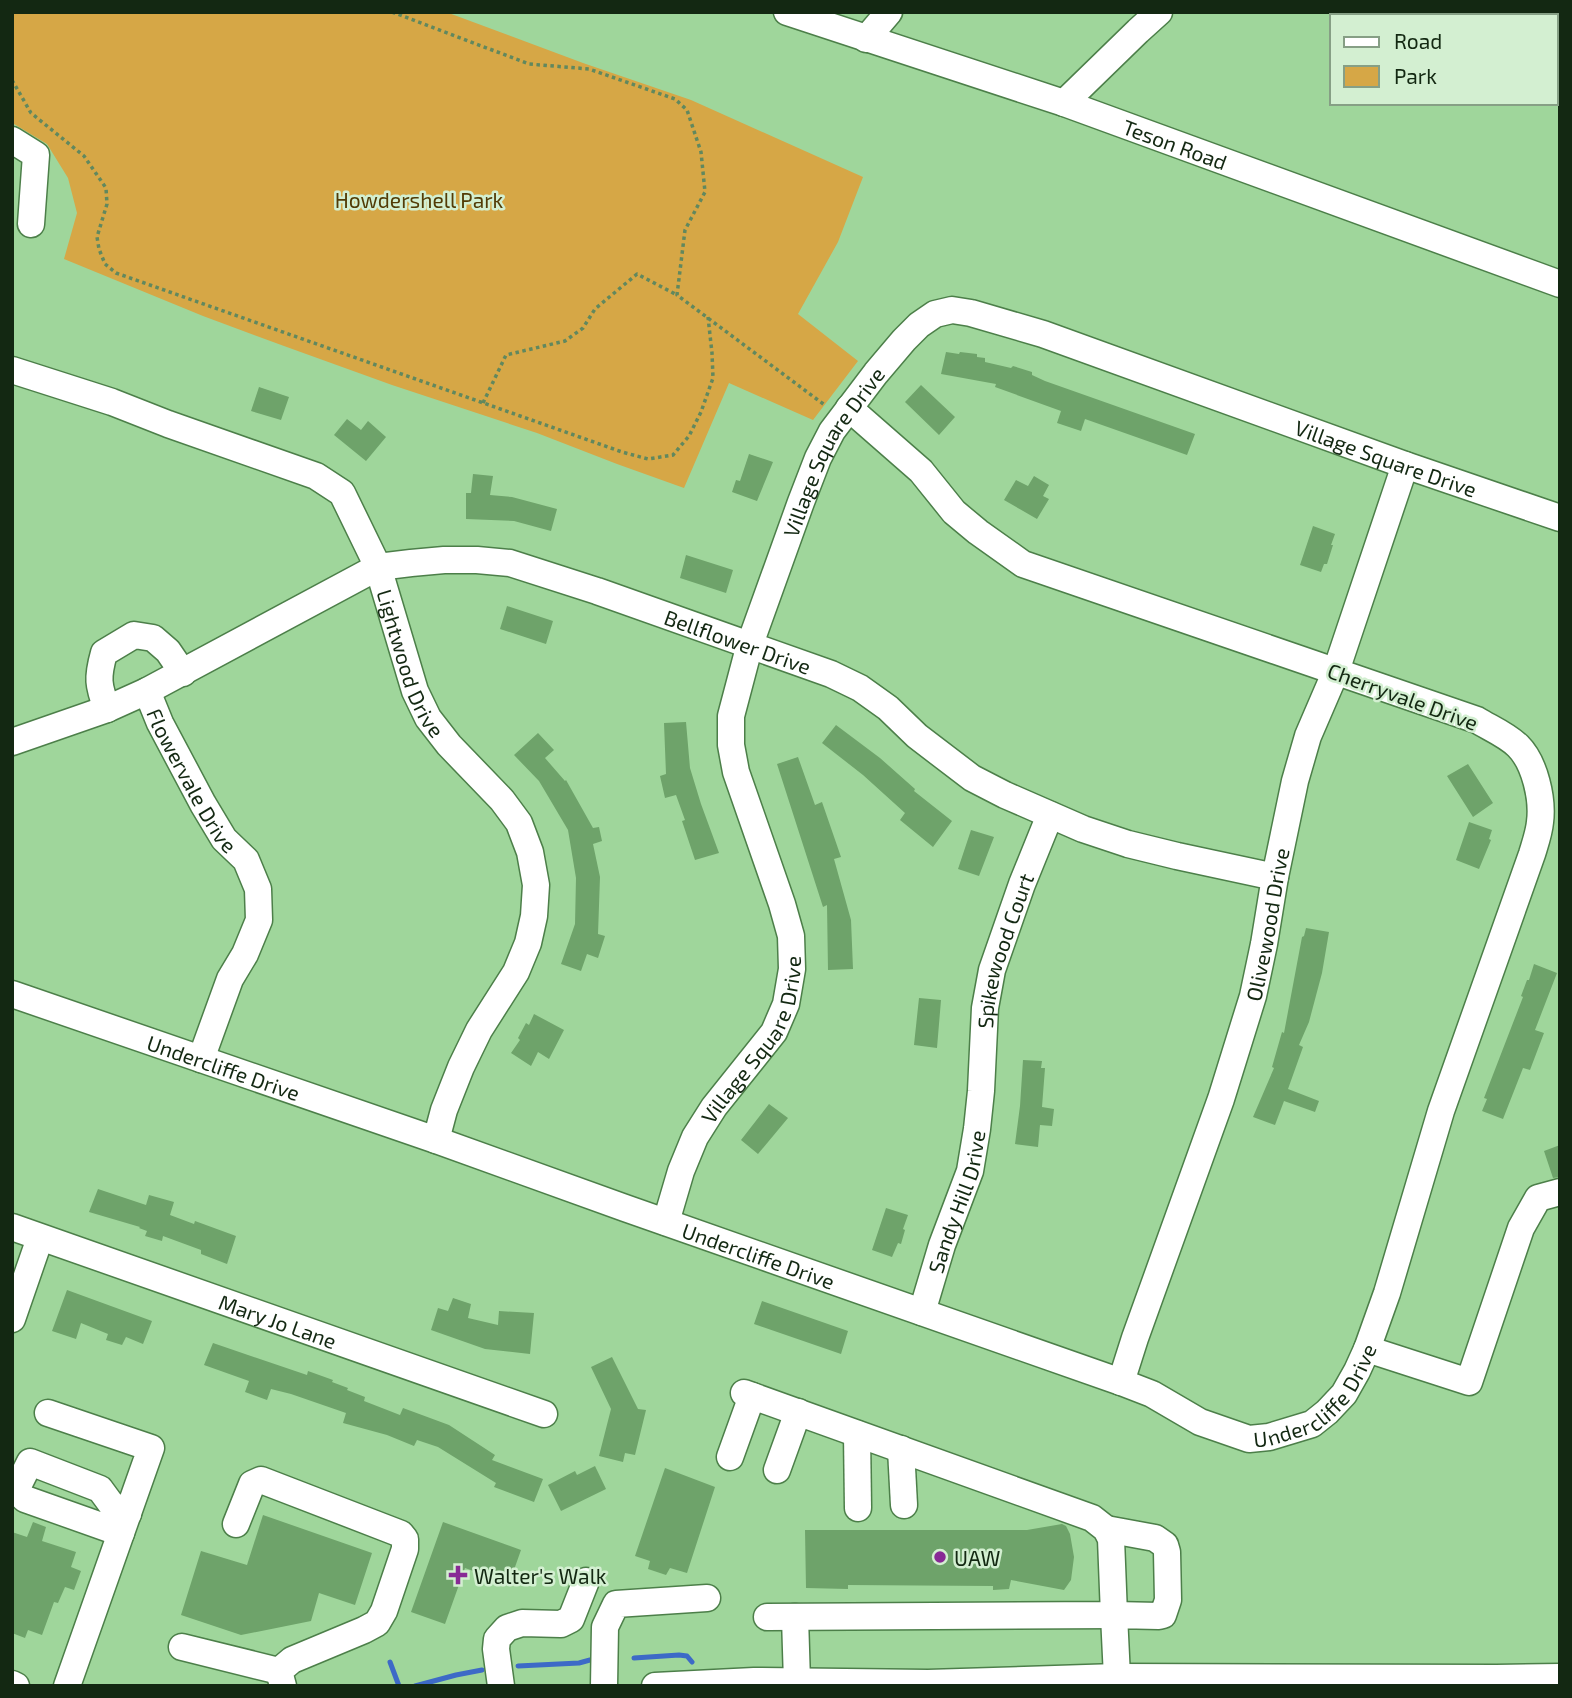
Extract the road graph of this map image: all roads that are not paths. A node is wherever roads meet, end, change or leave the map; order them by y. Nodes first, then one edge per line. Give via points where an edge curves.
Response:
1 (787, 12) edge
2 (890, 12) edge
3 (1159, 12) edge
4 (866, 39) junction
5 (1063, 103) junction
6 (12, 140) edge
7 (31, 224) dead end
8 (1560, 285) edge
9 (12, 370) edge
10 (846, 413) junction
11 (1405, 465) junction
12 (1560, 518) edge
13 (379, 567) junction
14 (750, 644) junction
15 (1336, 671) junction
16 (183, 673) junction
17 (147, 691) junction
18 (107, 709) junction
19 (12, 742) edge
20 (1050, 815) junction
21 (1275, 877) junction
22 (12, 994) edge
23 (201, 1059) junction
24 (981, 1091) joint
25 (436, 1140) junction
26 (1560, 1192) edge
27 (666, 1222) junction
28 (12, 1227) edge
29 (40, 1238) junction
30 (922, 1312) junction
31 (12, 1319) edge
32 (1367, 1349) junction
33 (1121, 1382) junction
34 (798, 1412) junction
35 (48, 1413) dead end
36 (544, 1414) dead end
37 (857, 1433) junction
38 (901, 1450) junction
39 (730, 1457) dead end
40 (777, 1470) dead end
41 (904, 1505) dead end
42 (858, 1508) dead end
43 (236, 1524) dead end
44 (1106, 1530) junction
45 (586, 1581) dead end
46 (707, 1598) dead end
47 (1114, 1615) junction
48 (767, 1617) dead end
49 (794, 1617) junction
50 (182, 1647) dead end
51 (1118, 1677) junction
52 (1560, 1677) edge
53 (281, 1678) edge
54 (797, 1682) junction
55 (67, 1686) edge
56 (501, 1686) edge
57 (604, 1686) edge
58 (655, 1686) edge

1 - 4 street, Teson Road
2 - 4 street
3 - 5 street
4 - 5 street, Teson Road
5 - 8 street, Teson Road
6 - 7 street via 36,155
9 - 13 street, Lightwood Drive via 316,475 342,493
10 - 11 street, Village Square Drive via 919,325 952,310 1043,334
10 - 14 street, Village Square Drive via 818,458
10 - 15 street, Cherryvale Drive via 921,471 954,512 1023,564
11 - 12 street, Village Square Drive
11 - 15 street, Olivewood Drive
13 - 14 street, Bellflower Drive via 455,560 510,563
13 - 16 street, Bellflower Drive
13 - 25 street, Lightwood Drive via 415,691 428,719 519,823 536,885 528,943 461,1066
14 - 20 street, Bellflower Drive via 859,688 972,778
14 - 27 street, Village Square Drive via 732,716 731,745 740,785 785,915 792,970 786,1004 774,1032 695,1137
15 - 21 street, Olivewood Drive via 1295,780
15 - 32 street, Cherryvale Drive via 1477,720 1503,735 1519,747 1539,793 1540,822 1532,854 1441,1111
16 - 17 street, Bellflower Drive
16 - 18 street via 153,638 134,635 104,653 99,671
17 - 18 street, Bellflower Drive
17 - 23 street, Flowervale Drive via 203,804 224,839 246,860 258,889 259,920 230,979
18 - 19 street, Bellflower Drive
20 - 21 street, Bellflower Drive via 1128,844
20 - 24 street, Spikewood Court via 992,970 985,1008
21 - 33 street, Olivewood Drive via 1253,996
22 - 23 street, Undercliffe Drive
23 - 25 street, Undercliffe Drive
24 - 30 street, Sandy Hill Drive via 970,1171
25 - 27 street, Undercliffe Drive
26 - 32 street, Undercliffe Drive via 1538,1198 1521,1228 1469,1382
27 - 30 street, Undercliffe Drive
28 - 29 street, Mary Jo Lane
29 - 31 street
29 - 36 street, Mary Jo Lane
30 - 33 street, Undercliffe Drive
32 - 33 street, Undercliffe Drive via 1344,1395 1327,1412 1312,1424 1269,1437 1249,1439 1200,1422
34 - 37 street
34 - 39 street via 748,1394
34 - 40 street
35 - 55 street via 151,1448
37 - 38 street
37 - 42 street
38 - 41 street
38 - 44 street via 1092,1518
43 - 53 street via 252,1483 261,1480 405,1539 377,1623 292,1660
44 - 47 street via 1111,1539
44 - 47 street via 1155,1538 1167,1552 1168,1600 1163,1615
45 - 56 street via 571,1619 561,1624 522,1623 507,1628 497,1639
46 - 57 street via 615,1604 605,1627
47 - 49 street
47 - 51 street
48 - 49 street
49 - 54 street
50 - 53 street
51 - 52 street
51 - 54 street
54 - 58 street

